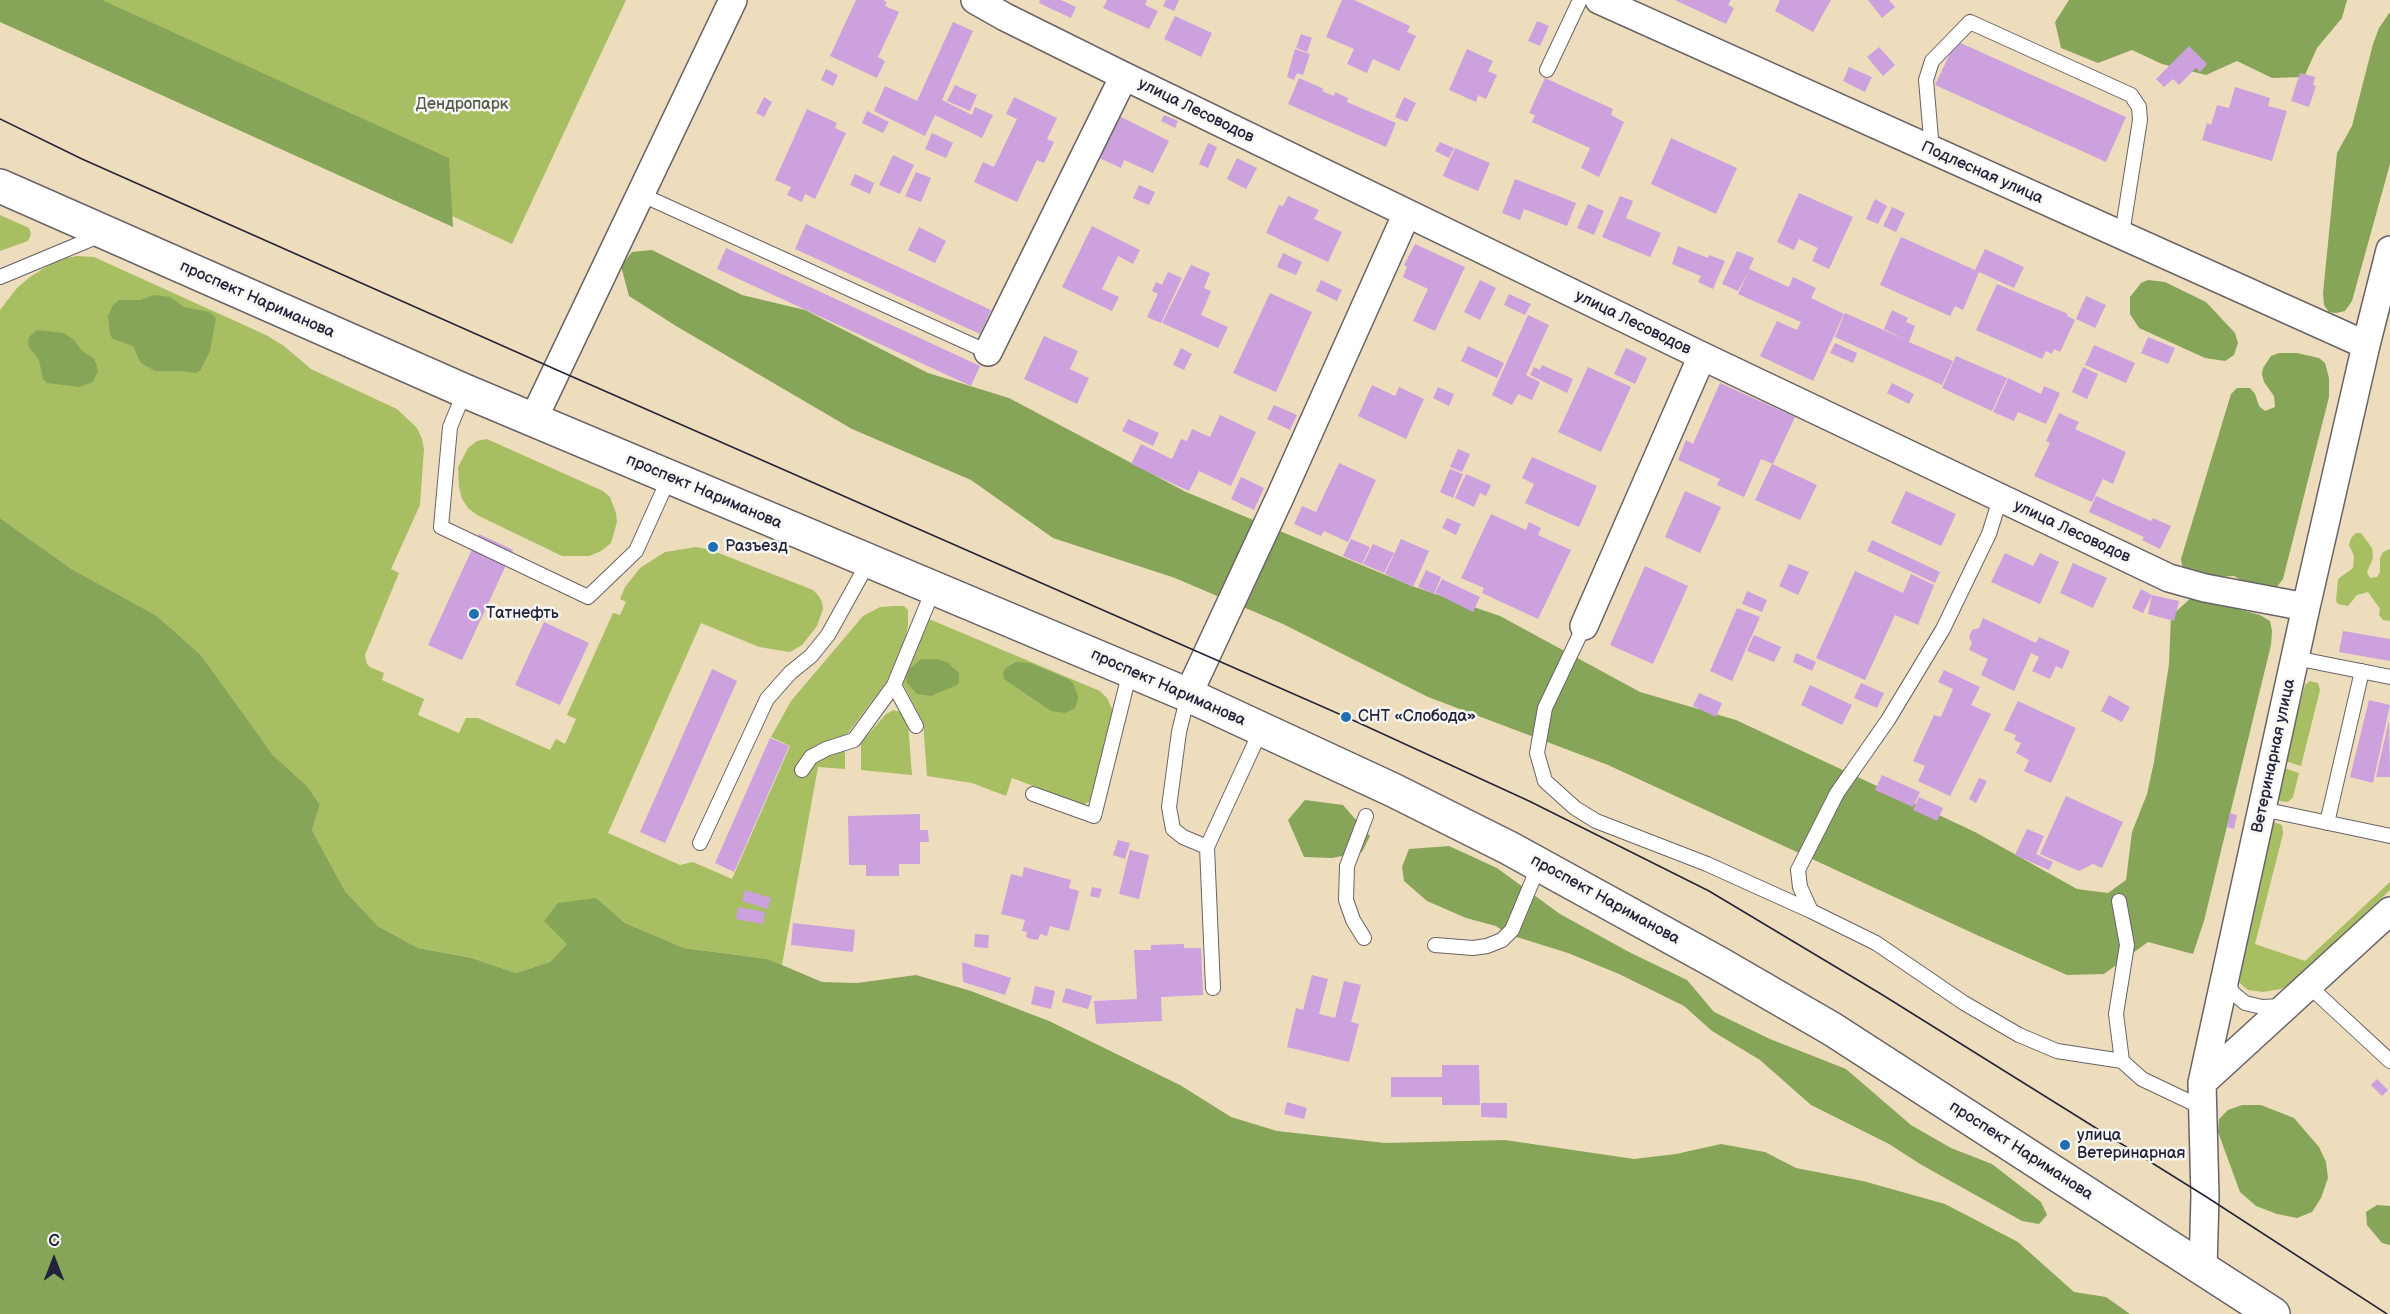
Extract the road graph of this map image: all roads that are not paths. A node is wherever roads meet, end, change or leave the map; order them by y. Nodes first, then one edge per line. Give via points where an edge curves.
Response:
1 (733, 0) edge
2 (975, 0) edge
3 (1580, 0) edge
4 (1599, 0) edge
5 (1548, 70) dead end
6 (1124, 76) junction
7 (1932, 150) junction
8 (0, 186) edge
9 (640, 194) junction
10 (1407, 213) junction
11 (105, 233) junction
12 (2122, 234) junction
13 (2390, 250) edge
14 (0, 277) edge
15 (2366, 345) junction
16 (988, 352) joint
17 (1702, 356) junction
18 (465, 391) junction
19 (533, 420) junction
20 (669, 478) junction
21 (2000, 499) junction
22 (869, 561) junction
23 (934, 588) junction
24 (2306, 607) junction
25 (1584, 627) joint
26 (2295, 658) junction
27 (1130, 671) junction
28 (2362, 671) junction
29 (2390, 677) edge
30 (894, 685) junction
31 (1188, 695) junction
32 (916, 726) dead end
33 (1262, 730) junction
34 (802, 770) dead end
35 (1033, 794) dead end
36 (2262, 809) junction
37 (1366, 816) dead end
38 (2326, 823) junction
39 (2390, 837) edge
40 (700, 843) dead end
41 (1207, 846) junction
42 (1540, 863) junction
43 (2119, 901) dead end
44 (1811, 911) junction
45 (2388, 916) edge
46 (1364, 938) dead end
47 (1435, 945) dead end
48 (2226, 973) junction
49 (2309, 986) junction
50 (1213, 988) dead end
51 (2286, 1006) junction
52 (2122, 1061) junction
53 (2390, 1061) edge
54 (2203, 1096) junction
55 (2203, 1269) junction
56 (2273, 1314) edge

1 - 9 street
2 - 6 street, улица Лесоводов
3 - 5 lane
4 - 7 street, Подлесная улица
6 - 10 street, улица Лесоводов
6 - 16 street
7 - 12 street, Подлесная улица
7 - 12 lane via 1926,80 1932,61 1970,22 2131,95 2139,107 2140,120
8 - 11 main road, проспект Нариманова
9 - 16 lane
9 - 19 street
10 - 17 street, улица Лесоводов
10 - 31 street
11 - 14 lane
11 - 18 main road, проспект Нариманова
12 - 15 street, Подлесная улица
13 - 15 street, Ветеринарная улица
15 - 24 street, Ветеринарная улица
17 - 21 street, улица Лесоводов
17 - 25 street
18 - 19 main road, проспект Нариманова
18 - 20 lane via 450,427 441,527 588,597 636,551
19 - 20 main road, проспект Нариманова
20 - 22 main road, проспект Нариманова
21 - 24 street, улица Лесоводов via 2169,578
21 - 44 lane via 1989,534 1944,629 1837,793 1798,870 1800,887
22 - 23 main road, проспект Нариманова
22 - 40 lane via 828,635 767,699
23 - 27 main road, проспект Нариманова
23 - 30 lane
24 - 26 street, Ветеринарная улица
25 - 44 lane via 1545,708 1537,753 1545,781 1596,821 1707,864
26 - 28 lane
26 - 36 street, Ветеринарная улица
27 - 31 main road, проспект Нариманова
27 - 35 lane via 1094,816
28 - 29 lane
28 - 38 lane
30 - 32 lane
30 - 34 lane via 854,740 811,757
31 - 33 main road, проспект Нариманова
31 - 41 lane via 1169,807 1173,829
33 - 41 lane
33 - 42 main road, проспект Нариманова
36 - 38 lane
36 - 48 street, Ветеринарная улица
37 - 46 lane via 1347,866 1346,900
38 - 39 lane
41 - 50 lane
42 - 47 lane via 1512,930 1502,940 1473,948
42 - 55 main road, проспект Нариманова via 1832,1029
43 - 52 lane via 2127,945 2116,1014
44 - 52 lane via 1876,943 2019,1035 2057,1051
45 - 49 street
48 - 51 lane via 2232,992 2245,1003
48 - 54 street, Ветеринарная улица
49 - 51 street
49 - 53 lane
51 - 54 street
52 - 54 lane via 2142,1079
54 - 55 street, Ветеринарная улица
55 - 56 main road, проспект Нариманова

